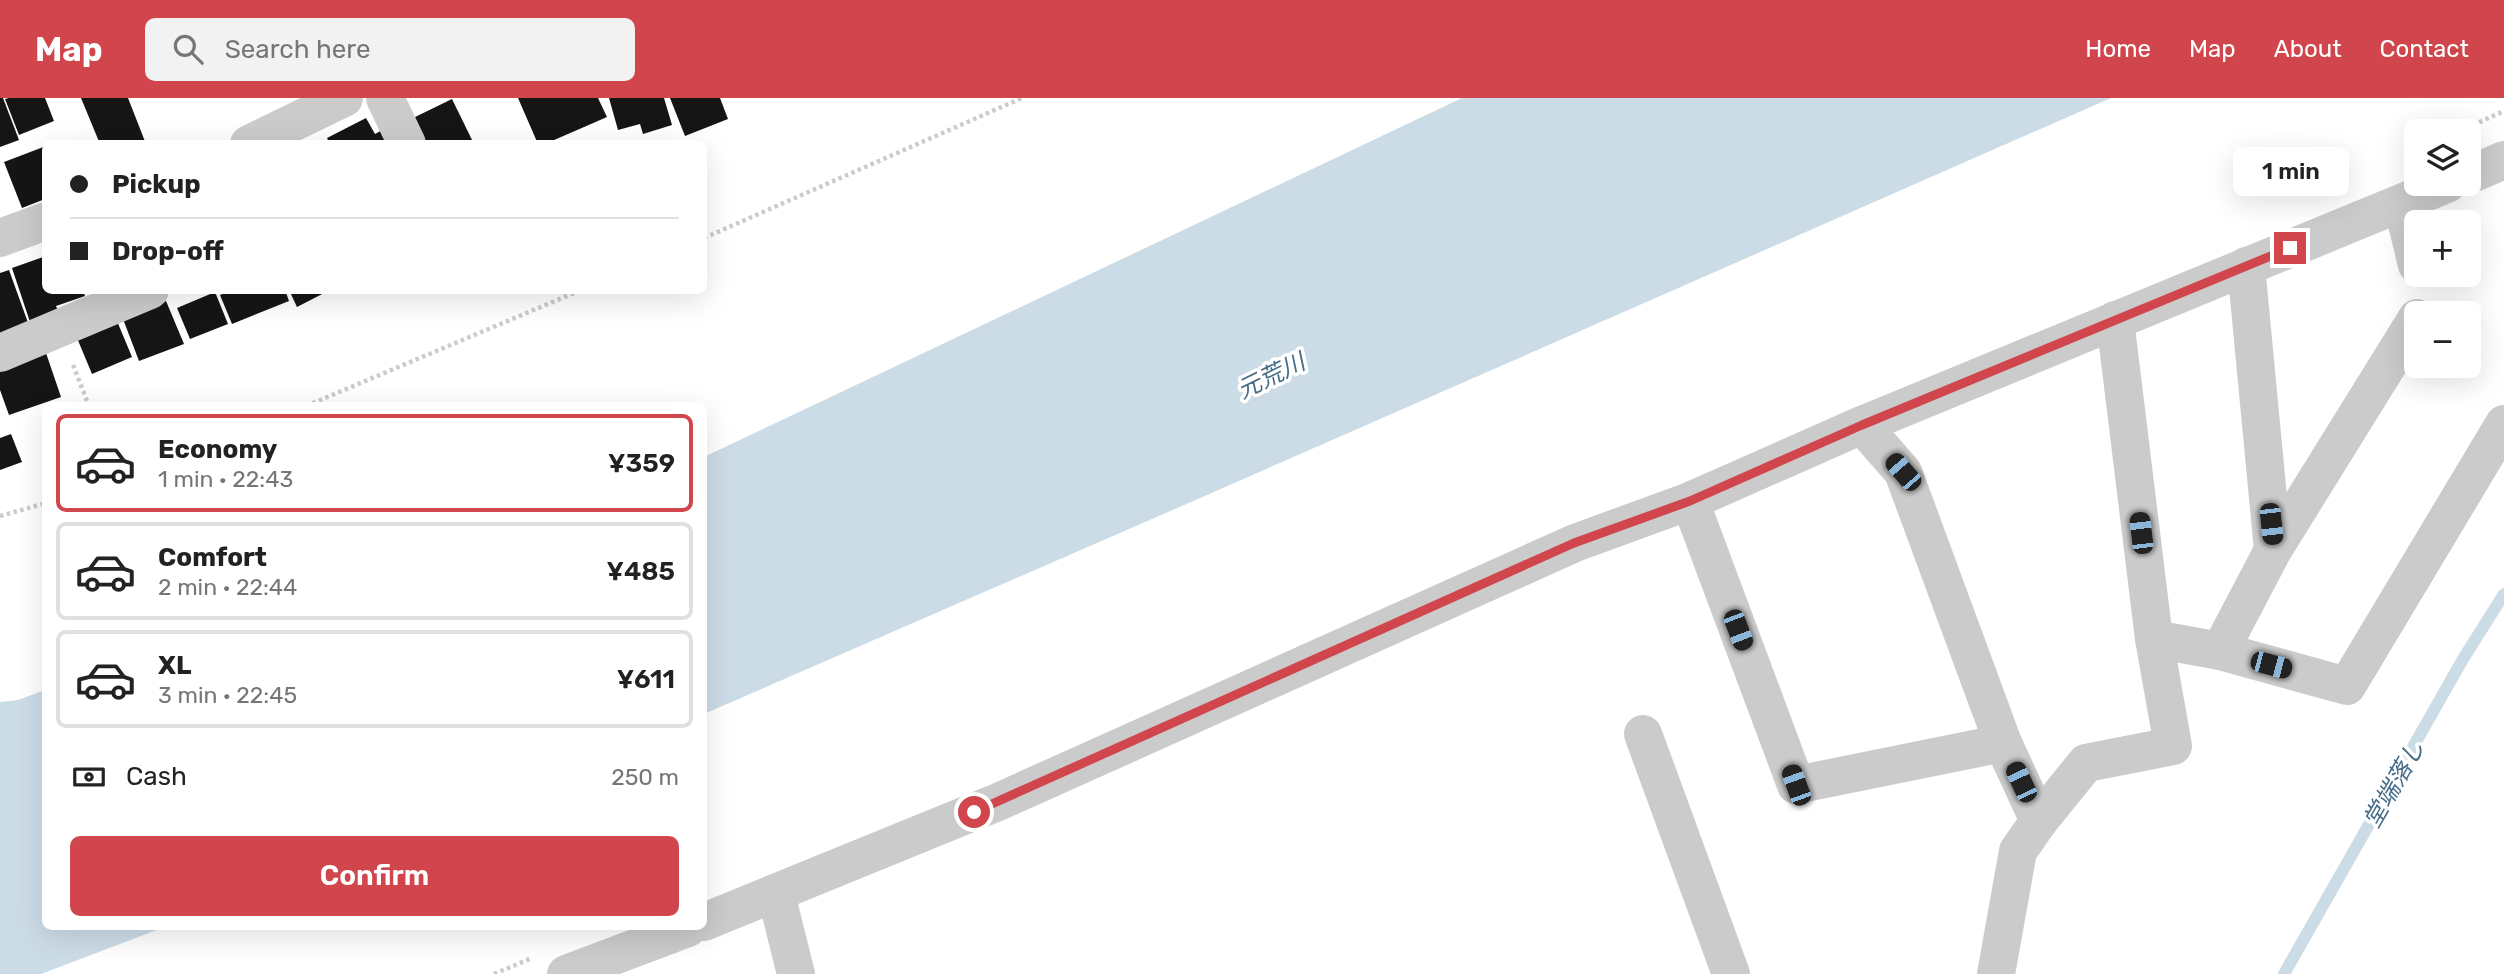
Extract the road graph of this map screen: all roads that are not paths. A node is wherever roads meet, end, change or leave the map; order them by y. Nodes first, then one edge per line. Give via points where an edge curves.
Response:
1 (344, 98) edge
2 (385, 98) edge
3 (257, 140) edge
4 (405, 140) edge
5 (2504, 160) edge
6 (2481, 170) edge
7 (2419, 196) edge
8 (2402, 203) junction
9 (2404, 211) edge
10 (42, 222) edge
11 (0, 238) edge
12 (2246, 266) junction
13 (140, 294) edge
14 (2115, 320) junction
15 (2404, 339) edge
16 (0, 353) edge
17 (1906, 407) junction
18 (2504, 424) edge
19 (1862, 425) junction
20 (1903, 472) junction
21 (1690, 501) junction
22 (2273, 550) junction
23 (2154, 639) junction
24 (2220, 651) junction
25 (1643, 734) dead end
26 (2003, 743) junction
27 (2039, 821) junction
28 (776, 894) junction
29 (707, 921) edge
30 (683, 930) edge
31 (566, 974) edge
32 (796, 974) edge
33 (1731, 974) edge
34 (1996, 974) edge

1 - 3 street
2 - 4 street
5 - 6 street
7 - 8 street
8 - 9 street
8 - 12 street
10 - 11 street
12 - 14 street
12 - 22 street
13 - 16 street
14 - 17 street
14 - 23 street
15 - 22 street
17 - 19 street
17 - 20 street
18 - 24 street via 2347,686
19 - 20 street
19 - 21 street
20 - 26 street
21 - 26 street via 1796,785
21 - 28 street via 1574,543 1008,797
22 - 24 street
23 - 24 street
23 - 27 street via 2173,746 2086,763
25 - 33 street
26 - 27 street
27 - 34 street via 2018,851
28 - 29 street
28 - 32 street
30 - 31 street

